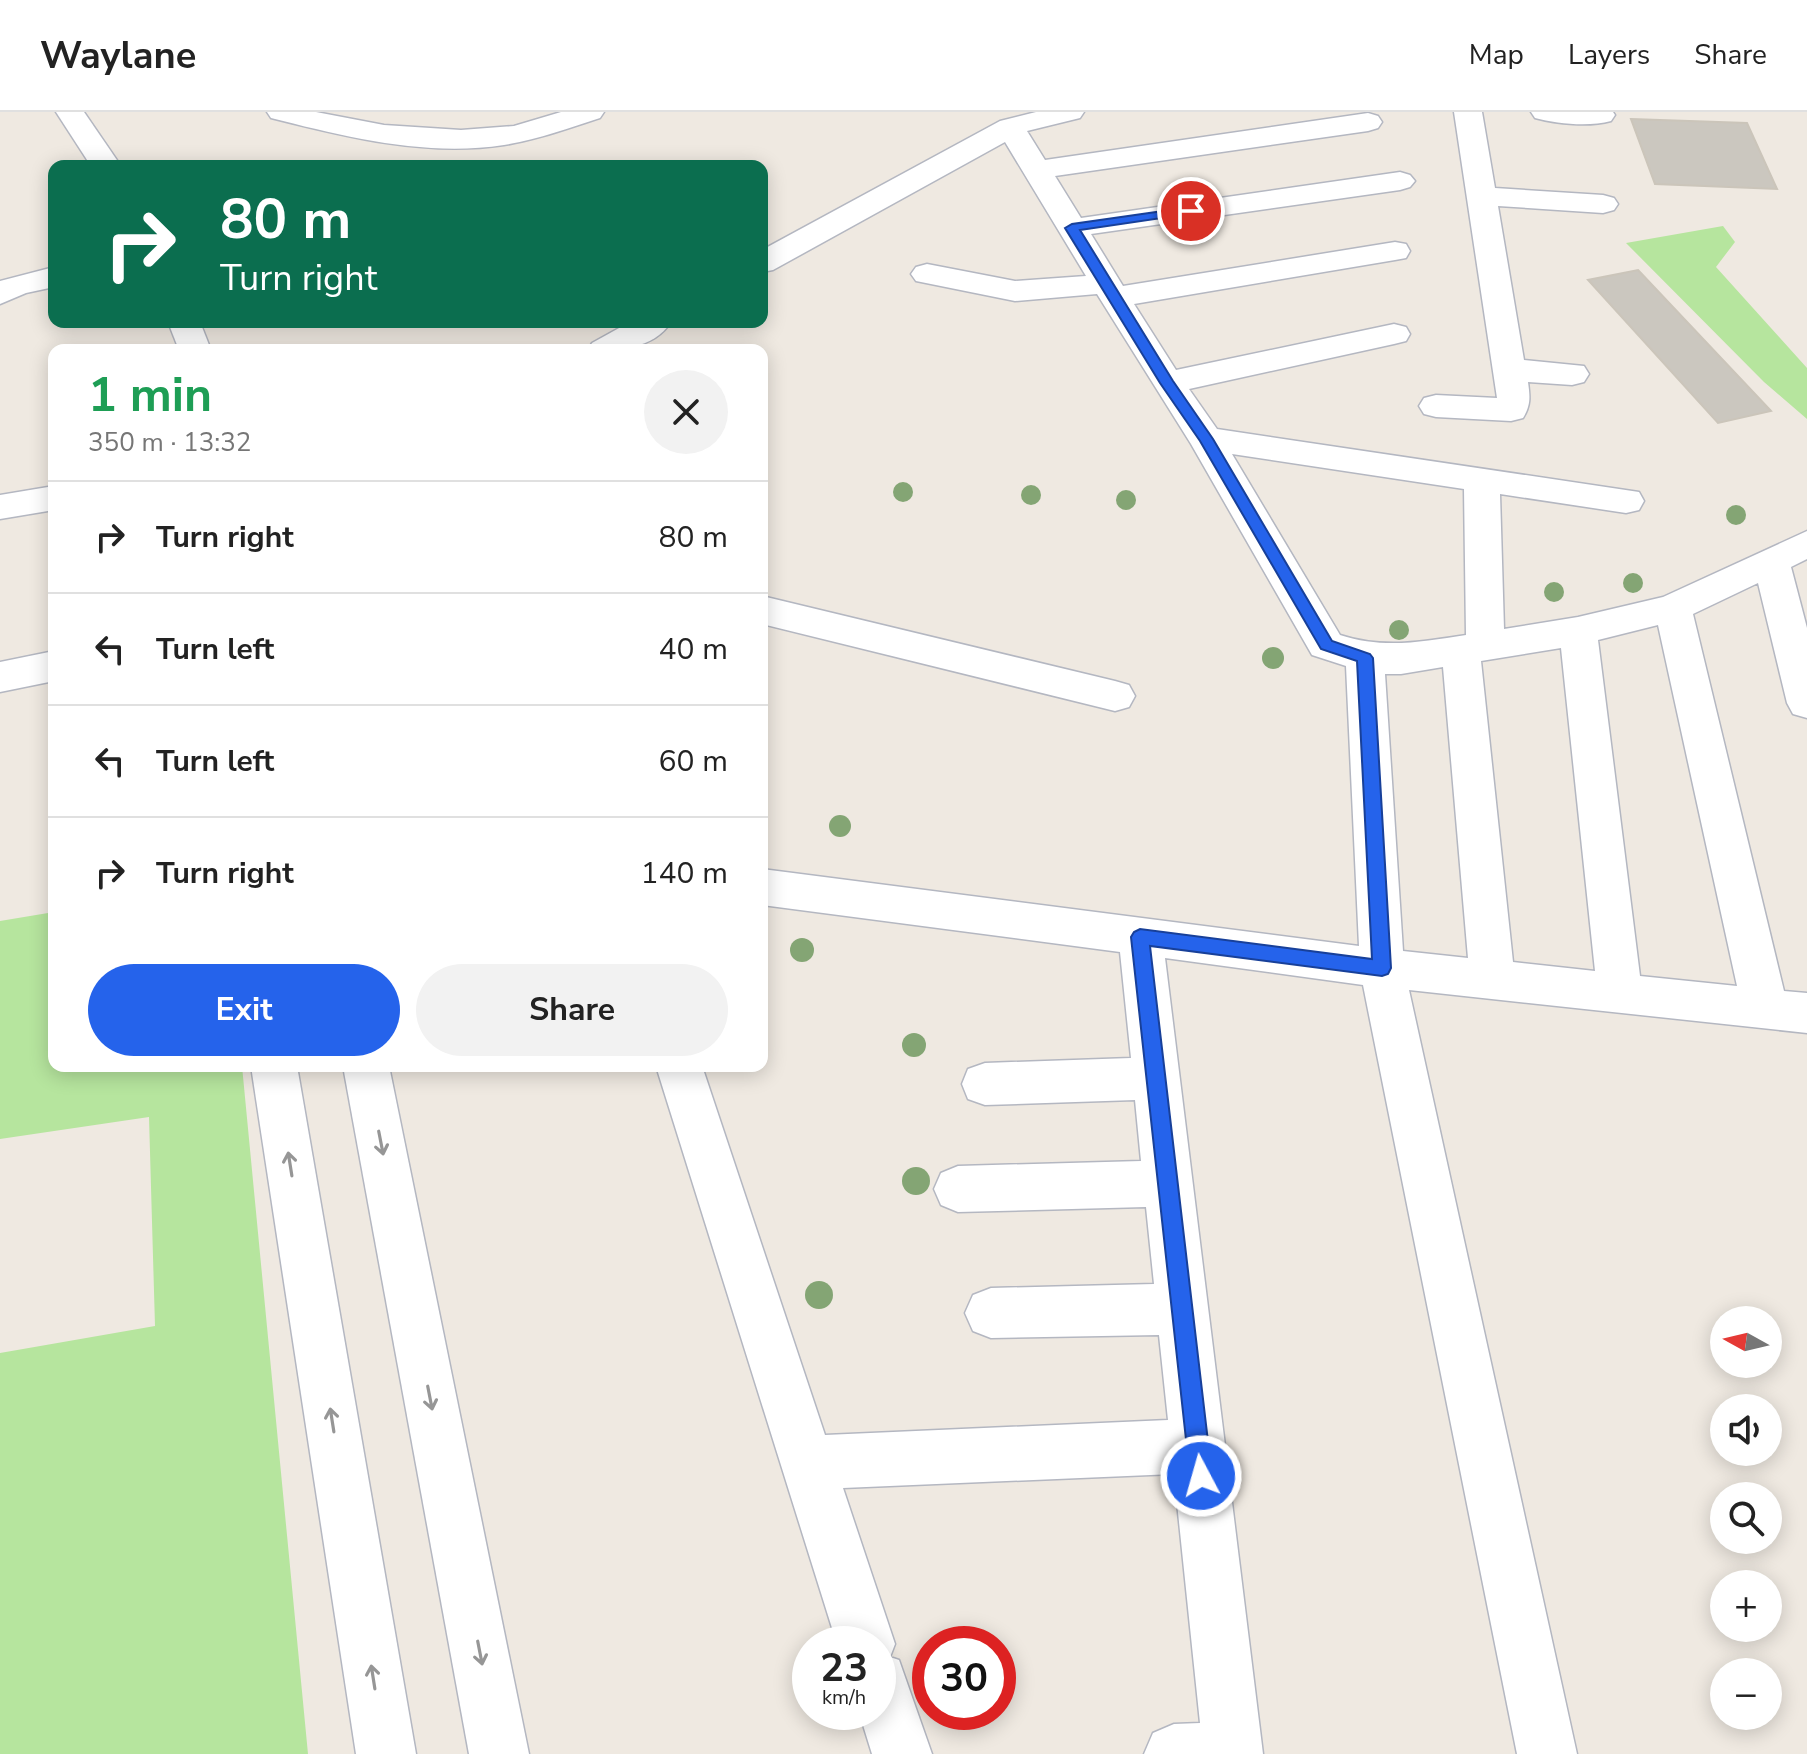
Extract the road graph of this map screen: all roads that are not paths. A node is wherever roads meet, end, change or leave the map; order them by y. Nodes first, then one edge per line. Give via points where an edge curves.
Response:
1 (70, 112) edge
2 (590, 112) edge
3 (1070, 112) edge
4 (1468, 112) edge
5 (1545, 112) edge
6 (296, 114) edge
7 (1601, 115) dead end
8 (1368, 122) dead end
9 (1010, 127) junction
10 (489, 138) junction
11 (102, 160) edge
12 (476, 160) edge
13 (1037, 170) junction
14 (1400, 181) dead end
15 (1479, 196) junction
16 (1603, 204) dead end
17 (1072, 228) junction
18 (1395, 251) dead end
19 (768, 260) edge
20 (927, 274) dead end
21 (48, 278) edge
22 (1111, 291) junction
23 (0, 294) edge
24 (644, 328) edge
25 (1394, 334) dead end
26 (615, 344) edge
27 (1509, 370) junction
28 (1572, 374) dead end
29 (1167, 383) junction
30 (1436, 406) dead end
31 (1206, 439) junction
32 (1482, 479) junction
33 (48, 499) edge
34 (1626, 501) dead end
35 (0, 507) edge
36 (1807, 544) edge
37 (1771, 562) junction
38 (1673, 608) junction
39 (768, 611) edge
40 (1578, 631) junction
41 (1473, 648) junction
42 (1365, 658) junction
43 (48, 667) edge
44 (0, 677) edge
45 (1115, 696) dead end
46 (1807, 703) edge
47 (768, 888) edge
48 (1140, 937) junction
49 (1382, 968) junction
50 (1492, 980) junction
51 (1620, 994) junction
52 (1786, 1011) edge
53 (275, 1072) edge
54 (367, 1072) edge
55 (681, 1072) edge
56 (1156, 1078) junction
57 (985, 1084) dead end
58 (1168, 1183) junction
59 (958, 1189) dead end
60 (1182, 1309) junction
61 (991, 1313) dead end
62 (1197, 1446) junction
63 (807, 1463) junction
64 (860, 1626) edge
65 (894, 1730) edge
66 (1232, 1753) edge
67 (386, 1754) edge
68 (499, 1754) edge
69 (902, 1754) edge
70 (1174, 1754) edge
71 (1547, 1754) edge

1 - 11 street
2 - 10 street
3 - 9 street
4 - 15 street
5 - 7 street
6 - 10 street via 382,136
8 - 13 street
9 - 13 street
9 - 19 street
10 - 12 street
13 - 17 street
14 - 17 street
15 - 16 street
15 - 27 street
17 - 22 street
18 - 22 street
20 - 22 street via 1015,291
21 - 23 street
22 - 29 street
24 - 26 street
25 - 29 street
27 - 28 street
27 - 30 street via 1511,410
29 - 31 street
31 - 32 street
31 - 42 street via 1326,645
32 - 34 street
32 - 41 street
33 - 35 street
36 - 37 street
37 - 38 street
37 - 46 street
38 - 40 street
38 - 52 street
39 - 45 street
40 - 41 street
40 - 51 street
41 - 42 street via 1401,660
41 - 50 street
42 - 49 street
43 - 44 street
47 - 48 street
48 - 49 street
48 - 56 street
49 - 50 street
49 - 71 street
50 - 51 street
51 - 52 street
67 -> 53 street
54 -> 68 street
55 - 63 street
56 - 57 street
56 - 58 street
58 - 59 street
58 - 60 street
60 - 61 street
60 - 62 street
62 - 63 street
62 - 66 street
63 - 64 street
65 - 69 street
66 - 70 street

